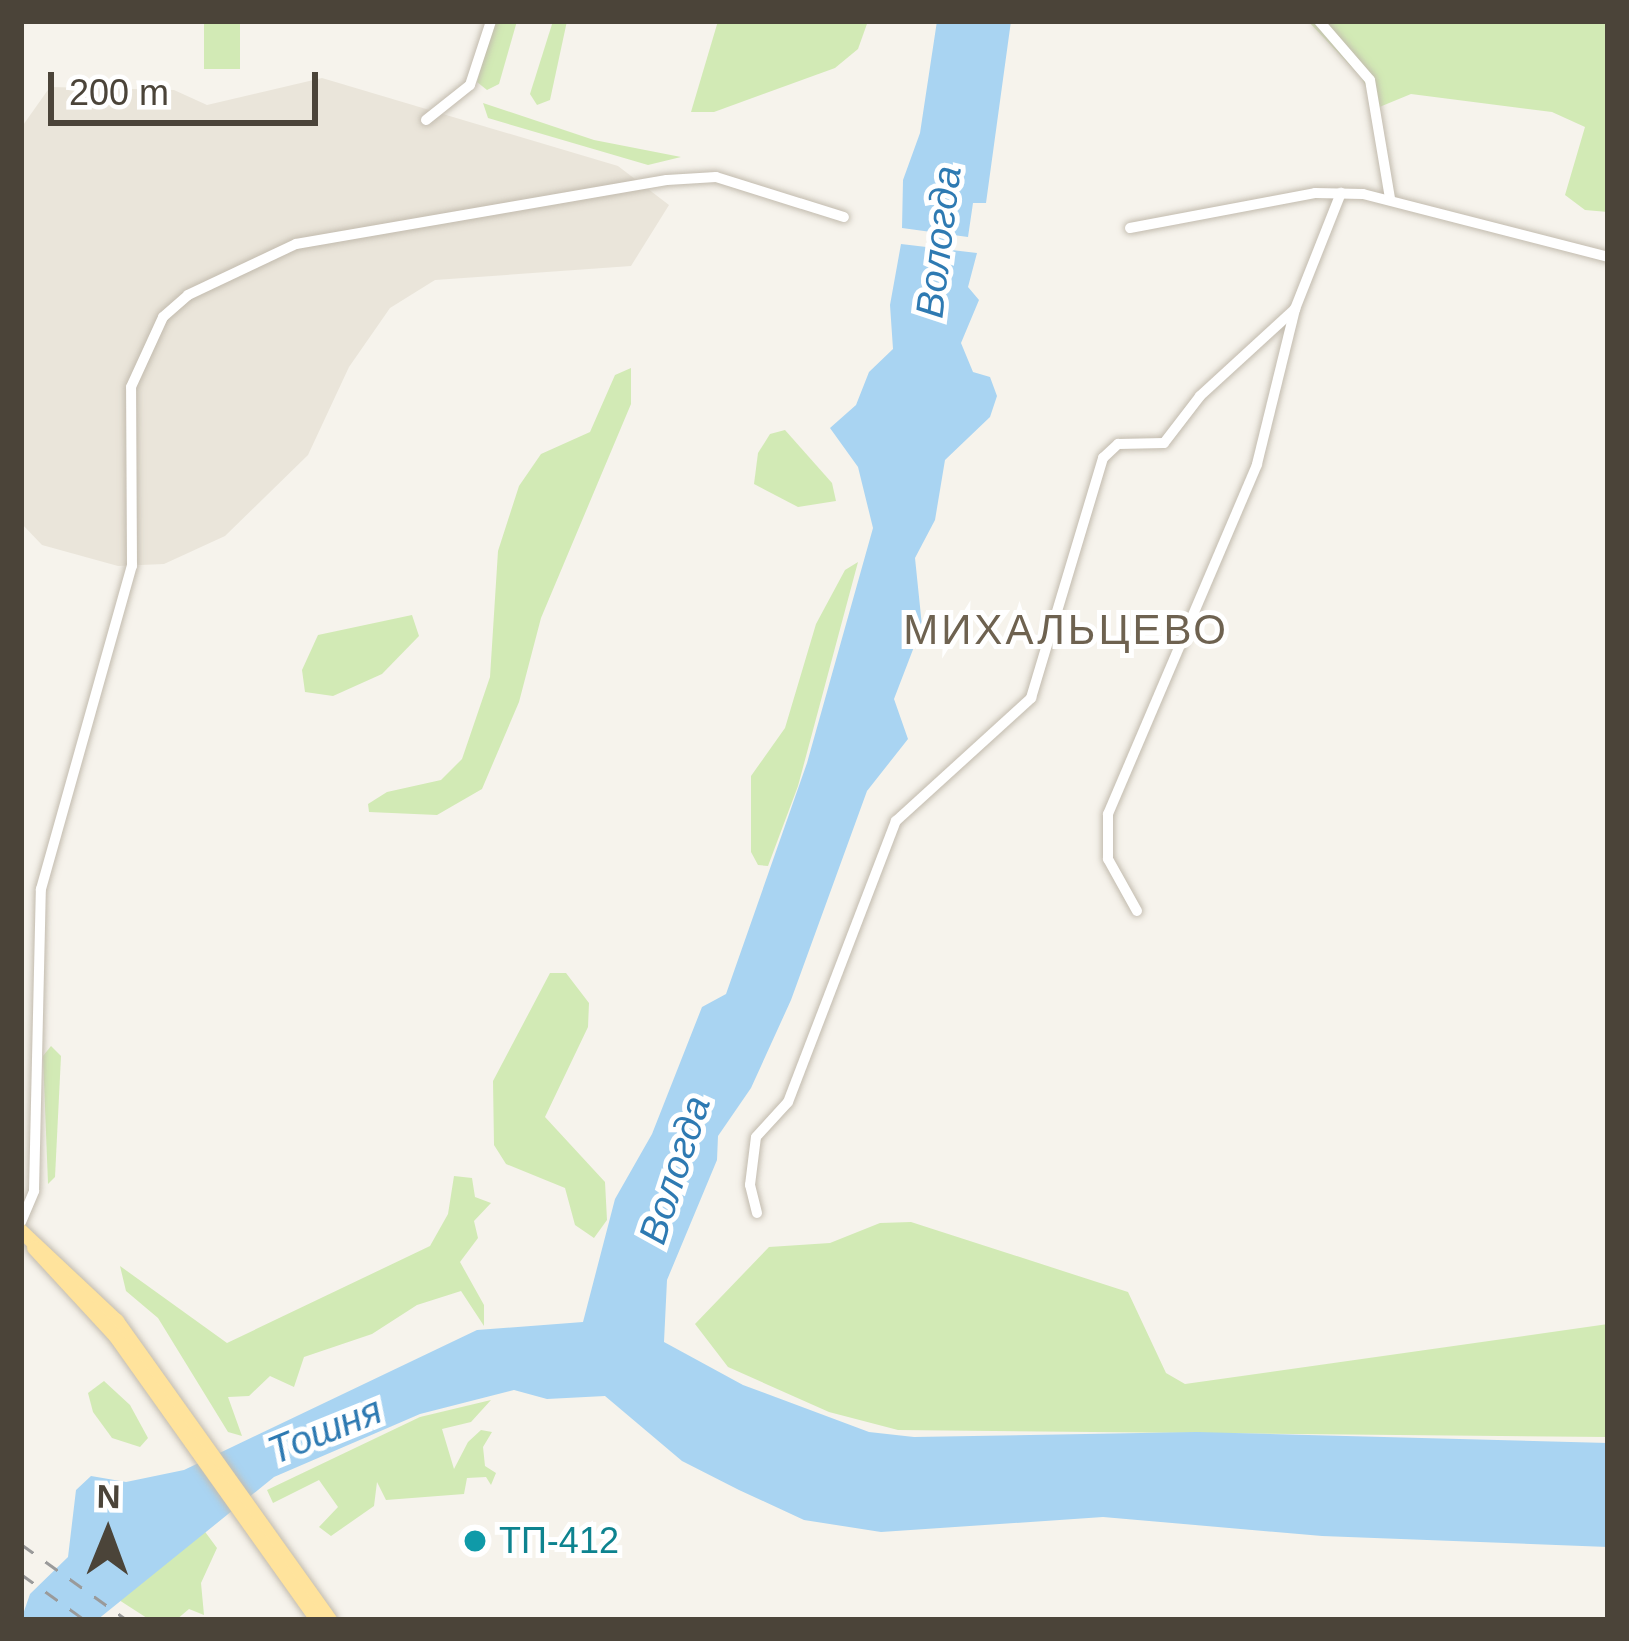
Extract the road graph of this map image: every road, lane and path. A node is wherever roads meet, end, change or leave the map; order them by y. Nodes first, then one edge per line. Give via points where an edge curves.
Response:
1 (491, 21) edge
2 (1319, 21) edge
3 (426, 120) dead end
4 (1341, 194) junction
5 (1390, 198) junction
6 (844, 217) dead end
7 (1130, 228) dead end
8 (1608, 257) edge
9 (1295, 309) junction
10 (1137, 911) dead end
11 (757, 1213) dead end
12 (21, 1222) edge
13 (21, 1233) edge
14 (249, 1520) junction
15 (317, 1620) edge
16 (330, 1620) edge

1 - 3 street via 470,85
2 - 5 street via 1370,80
4 - 5 street
4 - 7 street
4 - 9 street
5 - 8 street
6 - 12 street via 743,183 680,178 296,244 188,295 163,317 131,387 132,566 41,889 34,1191
9 - 10 street via 1257,464 1108,814 1108,859
9 - 11 street via 1200,396 1172,437 1118,444 1103,458 1031,698 896,821 788,1102 756,1137 750,1185
13 - 14 main road via 101,1302
14 - 15 main road
14 - 16 main road

